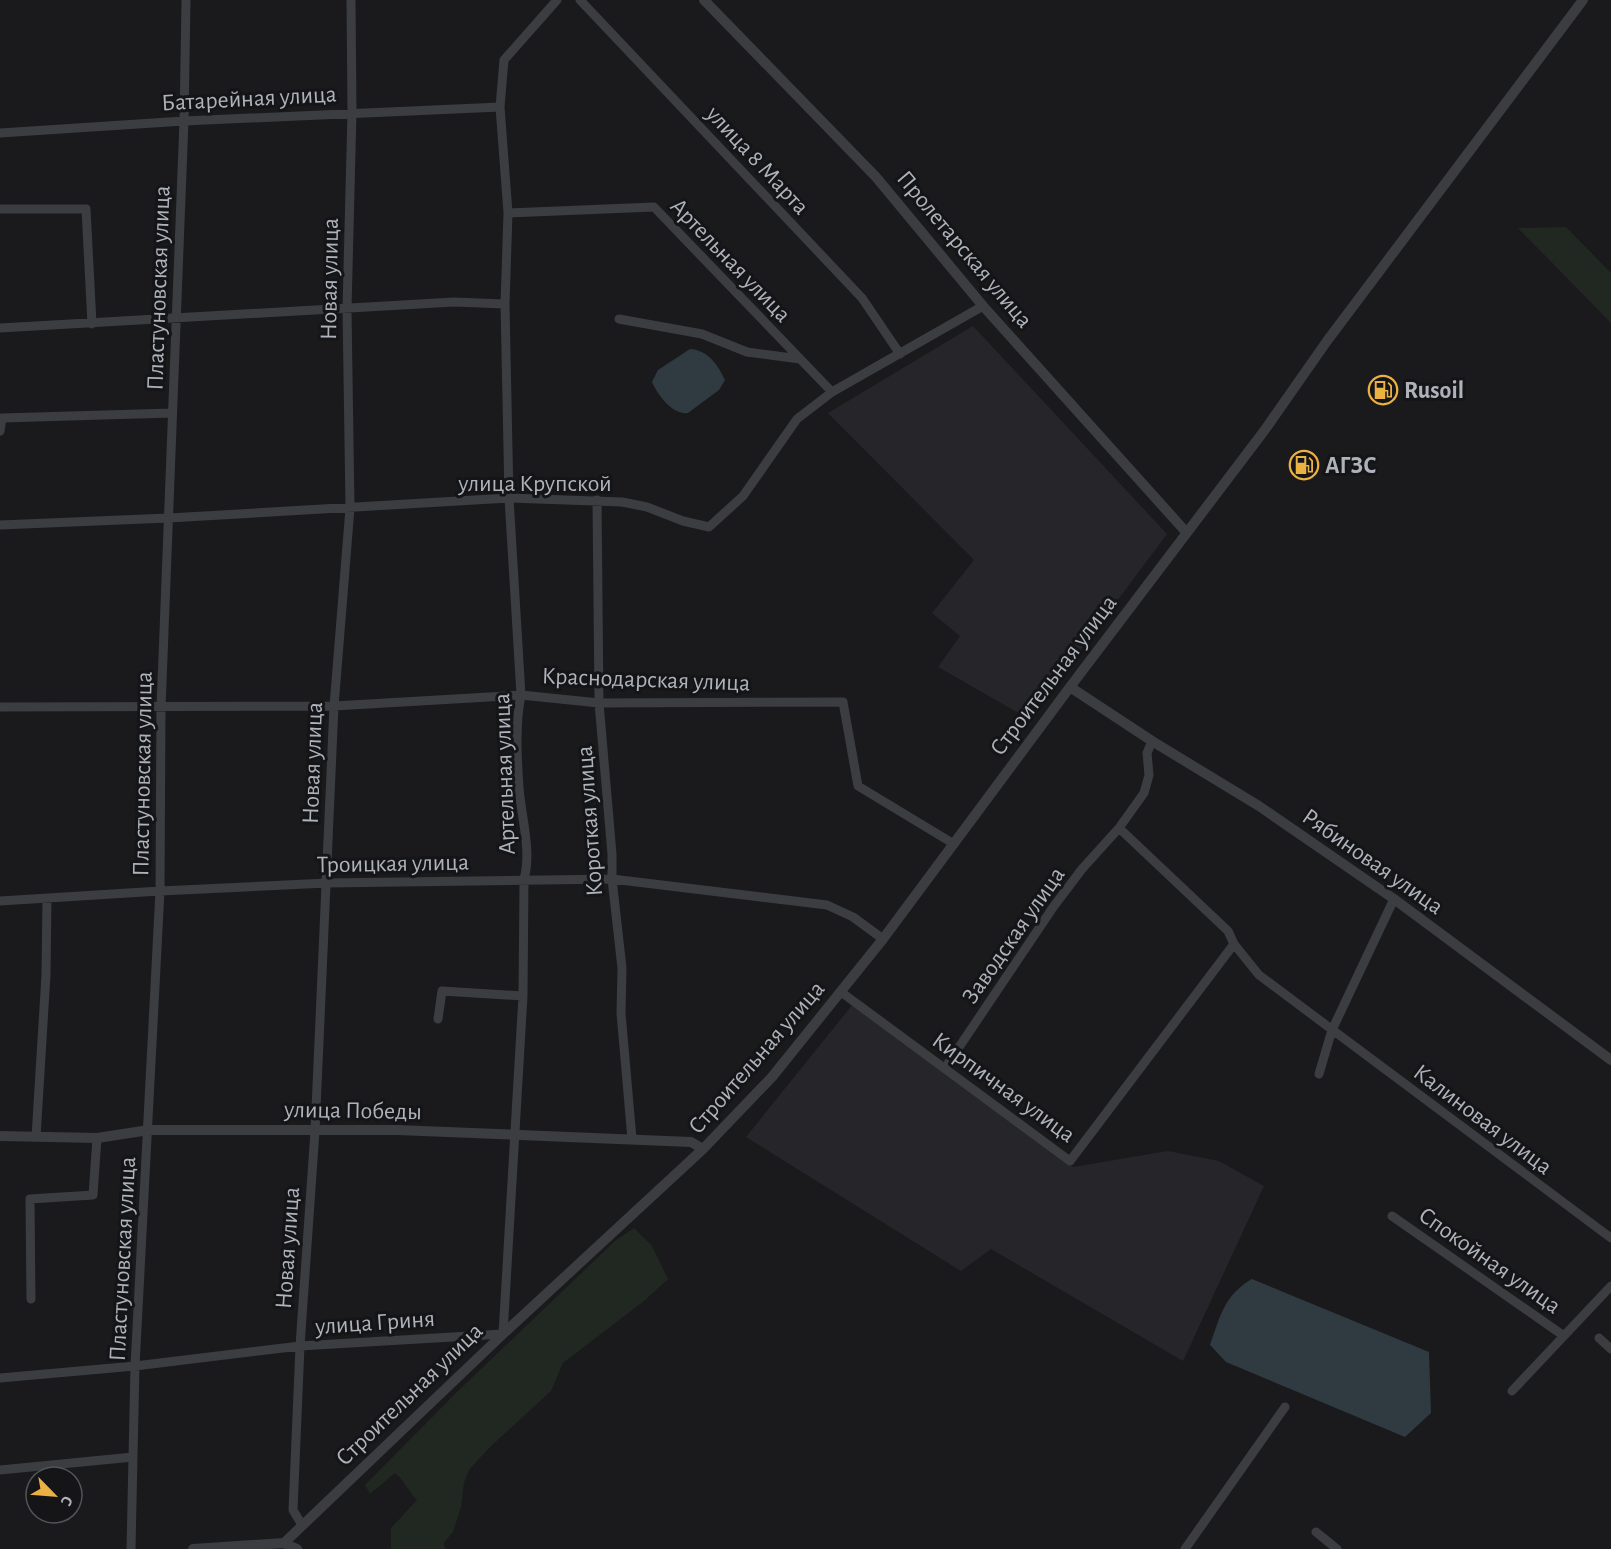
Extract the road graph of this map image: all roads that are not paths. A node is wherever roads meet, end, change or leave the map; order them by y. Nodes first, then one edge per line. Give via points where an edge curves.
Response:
1 (186, 0) edge
2 (351, 0) edge
3 (558, 0) edge
4 (580, 0) edge
5 (704, 0) edge
6 (1583, 0) edge
7 (500, 107) junction
8 (352, 112) junction
9 (184, 121) junction
10 (0, 134) edge
11 (0, 209) edge
12 (508, 213) junction
13 (505, 304) junction
14 (982, 306) junction
15 (347, 309) junction
16 (176, 319) junction
17 (619, 319) dead end
18 (92, 324) junction
19 (0, 328) edge
20 (900, 354) junction
21 (800, 359) junction
22 (832, 392) junction
23 (172, 413) junction
24 (0, 431) edge
25 (509, 498) junction
26 (597, 500) junction
27 (350, 508) junction
28 (169, 518) junction
29 (0, 525) edge
30 (1186, 532) junction
31 (1070, 687) junction
32 (521, 695) junction
33 (599, 703) junction
34 (334, 706) junction
35 (0, 707) edge
36 (161, 708) junction
37 (1152, 741) junction
38 (1119, 828) junction
39 (954, 844) junction
40 (524, 879) junction
41 (612, 879) junction
42 (327, 883) junction
43 (160, 891) junction
44 (46, 899) junction
45 (1394, 899) junction
46 (0, 901) edge
47 (883, 939) junction
48 (1234, 944) junction
49 (841, 992) junction
50 (523, 996) junction
51 (438, 1019) dead end
52 (1332, 1030) junction
53 (1611, 1059) edge
54 (945, 1068) junction
55 (1319, 1074) dead end
56 (149, 1130) junction
57 (315, 1131) junction
58 (0, 1136) edge
59 (515, 1136) junction
60 (36, 1137) junction
61 (97, 1138) junction
62 (632, 1139) junction
63 (703, 1149) junction
64 (1392, 1216) dead end
65 (1611, 1238) edge
66 (1611, 1286) edge
67 (30, 1299) dead end
68 (503, 1334) junction
69 (1564, 1336) junction
70 (1599, 1338) dead end
71 (300, 1346) junction
72 (1611, 1349) edge
73 (135, 1366) junction
74 (0, 1378) edge
75 (1512, 1391) dead end
76 (1285, 1407) dead end
77 (133, 1457) junction
78 (0, 1470) edge
79 (302, 1525) junction
80 (1316, 1532) dead end
81 (286, 1546) edge
82 (131, 1549) edge
83 (194, 1549) edge
84 (297, 1549) edge
85 (1185, 1549) edge
86 (1337, 1549) edge

1 - 9 street, Пластуновская улица
2 - 8 street, Новая улица
3 - 7 street, Артельная улица via 504,60
4 - 20 street, улица 8 Марта via 862,298
5 - 14 street, Пролетарская улица via 876,177
6 - 30 street, Строительная улица
7 - 8 street, Батарейная улица
7 - 12 street, Артельная улица
8 - 9 street, Батарейная улица
8 - 15 street, Новая улица
9 - 10 street, Батарейная улица
9 - 16 street, Пластуновская улица
11 - 18 street via 86,209
12 - 13 street, Артельная улица
12 - 21 street, Артельная улица via 654,207
13 - 15 street via 454,302
13 - 25 street, Артельная улица
14 - 20 street, улица Крупской
14 - 30 street, Пролетарская улица
15 - 16 street
15 - 27 street, Новая улица
16 - 18 street
16 - 23 street, Пластуновская улица
17 - 21 street via 702,334 747,352
18 - 19 street
20 - 22 street, улица Крупской
21 - 22 street, Артельная улица
22 - 26 street, улица Крупской via 797,419 743,496 710,526 683,521 647,507
23 - 24 street via 2,418
23 - 28 street, Пластуновская улица
25 - 26 street, улица Крупской
25 - 27 street, улица Крупской
25 - 32 street, Артельная улица
26 - 33 street, Короткая улица
27 - 28 street, улица Крупской
27 - 34 street, Новая улица
28 - 29 street, улица Крупской
28 - 36 street, Пластуновская улица
30 - 31 street, Строительная улица
31 - 37 street, Рябиновая улица
31 - 39 street, Строительная улица
32 - 33 street, Краснодарская улица
32 - 34 street, Краснодарская улица
32 - 40 street, Артельная улица via 519,789 524,811
33 - 39 street, Краснодарская улица via 843,702 858,786
33 - 41 street, Короткая улица
34 - 36 street, Краснодарская улица
34 - 42 street, Новая улица
35 - 36 street, Краснодарская улица
36 - 43 street, Пластуновская улица
37 - 38 street, Заводская улица via 1144,793
37 - 45 street, Рябиновая улица via 1258,806
38 - 48 street, Калиновая улица via 1228,930
38 - 54 street, Заводская улица via 1054,906
39 - 47 street, Строительная улица
40 - 41 street, Троицкая улица
40 - 42 street, Троицкая улица
40 - 50 street, Артельная улица
41 - 47 street, Троицкая улица via 827,905 853,917
41 - 62 street, Короткая улица via 622,968 621,1013
42 - 43 street, Троицкая улица
42 - 57 street, Новая улица
43 - 44 street, Троицкая улица
43 - 56 street, Пластуновская улица
44 - 46 street, Троицкая улица
44 - 60 street via 46,975
45 - 52 street
45 - 53 street, Рябиновая улица
47 - 49 street, Строительная улица
48 - 52 street, Калиновая улица via 1258,975
48 - 54 street, Кирпичная улица via 1070,1161
49 - 54 street, Кирпичная улица
49 - 63 street, Строительная улица via 772,1077
50 - 51 street via 442,990
50 - 59 street, Артельная улица
52 - 55 street
52 - 65 street, Калиновая улица
56 - 57 street, улица Победы
56 - 61 street, улица Победы
56 - 73 street, Пластуновская улица
57 - 59 street, улица Победы via 397,1130
57 - 71 street, Новая улица
58 - 60 street, улица Победы
59 - 62 street, улица Победы
59 - 68 street, Артельная улица
60 - 61 street, улица Победы
61 - 67 street via 93,1195 30,1199
62 - 63 street, улица Победы via 692,1142
63 - 68 street, Строительная улица
64 - 69 street, Спокойная улица
66 - 69 street
68 - 71 street, улица Гриня
68 - 79 street, Строительная улица
69 - 75 street
70 - 72 street
71 - 73 street, улица Гриня
71 - 79 street, Новая улица via 292,1510
73 - 74 street, улица Гриня
73 - 77 street, Пластуновская улица
76 - 85 street
77 - 78 street
77 - 82 street, Пластуновская улица
79 - 81 street, Строительная улица
80 - 86 street
81 - 83 street
81 - 84 street

